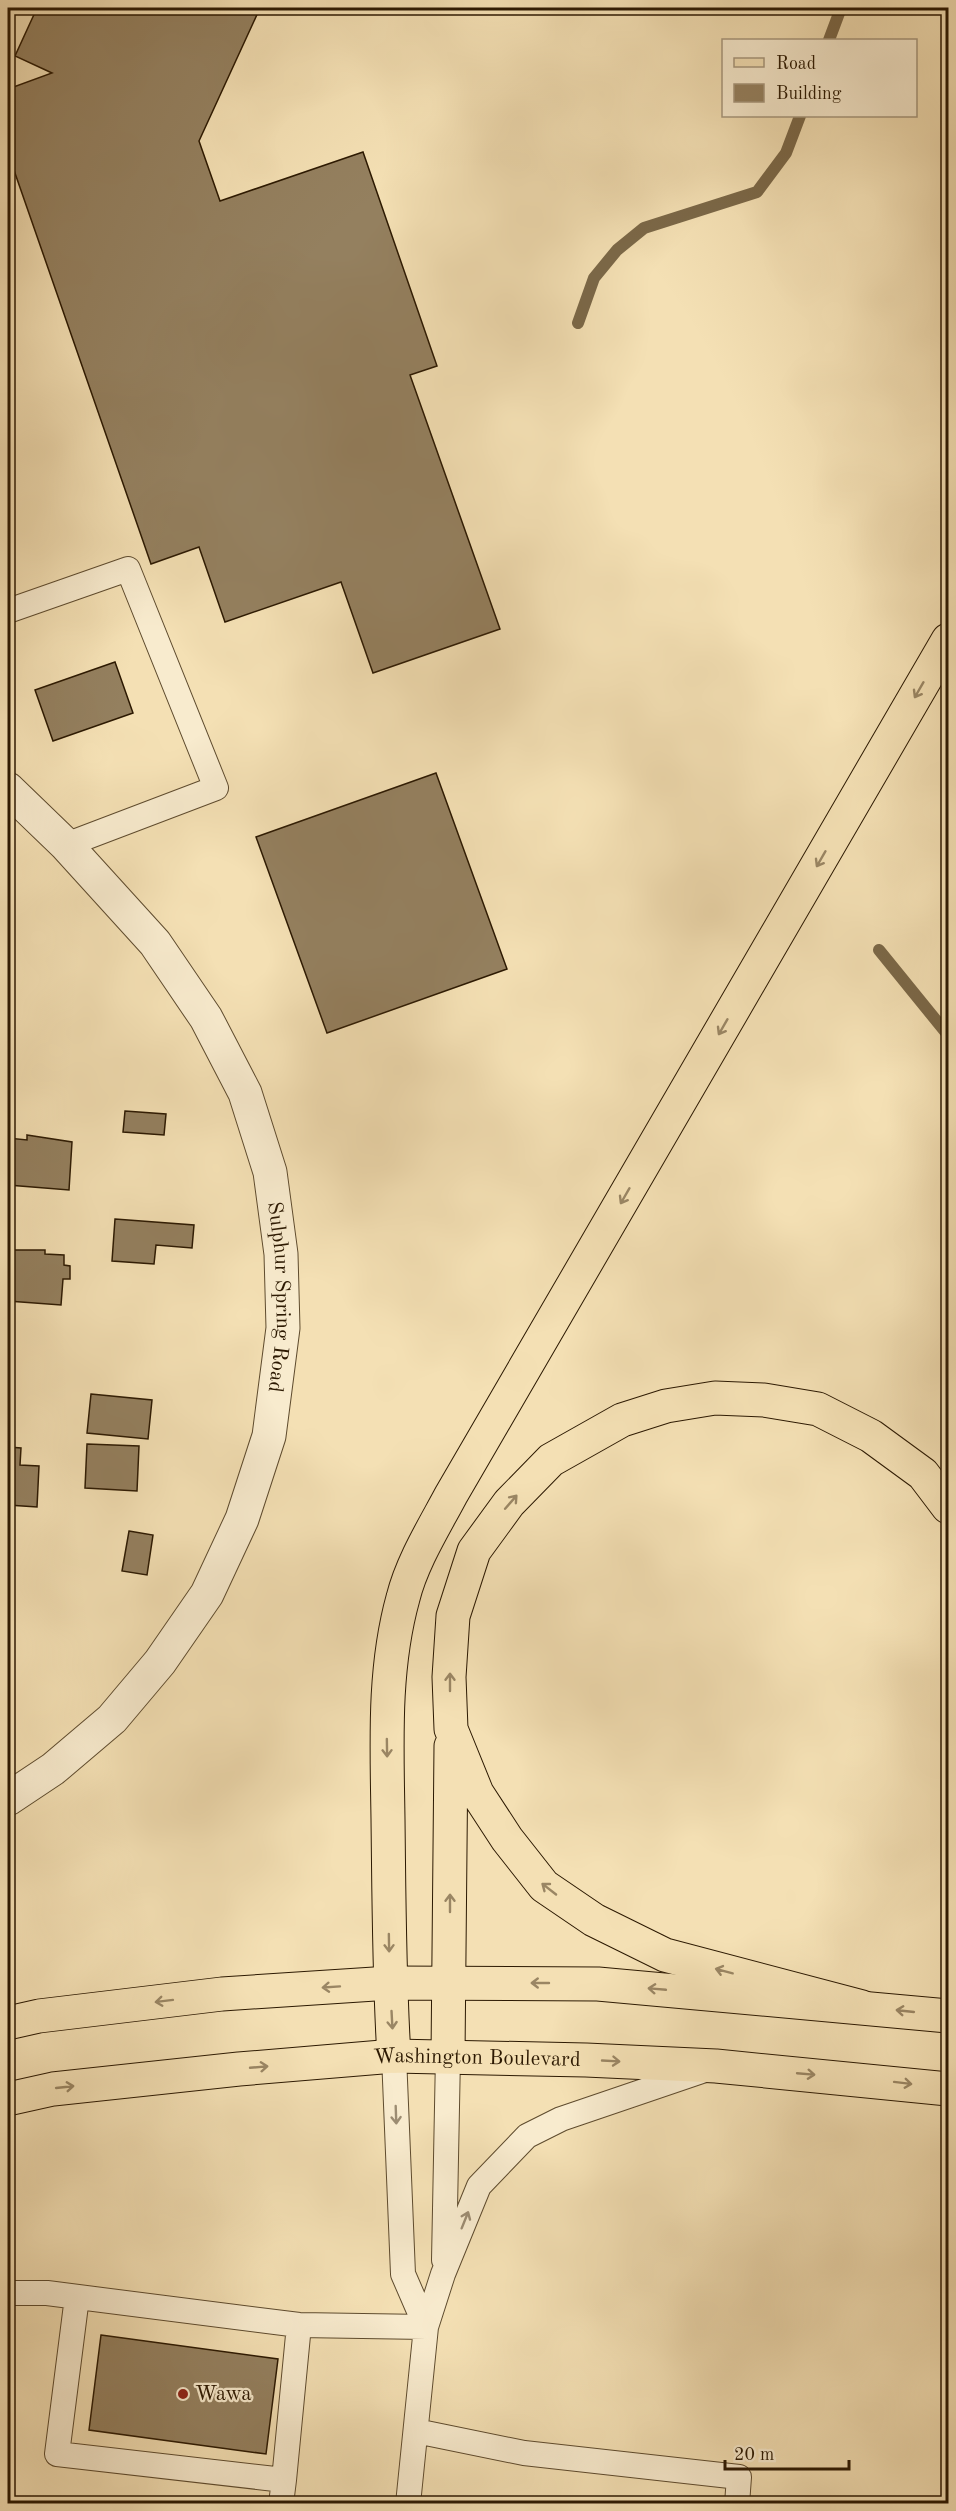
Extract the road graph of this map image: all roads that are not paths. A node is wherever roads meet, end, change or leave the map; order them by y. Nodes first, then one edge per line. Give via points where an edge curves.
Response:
1 (8, 611) edge
2 (948, 640) edge
3 (8, 792) edge
4 (66, 845) junction
5 (948, 1507) edge
6 (451, 1729) junction
7 (8, 1799) edge
8 (390, 1983) junction
9 (450, 1983) junction
10 (862, 2007) junction
11 (948, 2016) edge
12 (8, 2023) edge
13 (394, 2056) junction
14 (448, 2056) junction
15 (716, 2066) junction
16 (948, 2089) edge
17 (8, 2099) edge
18 (443, 2274) junction
19 (8, 2293) edge
20 (77, 2297) junction
21 (299, 2325) junction
22 (426, 2326) junction
23 (416, 2431) junction
24 (282, 2492) edge
25 (408, 2504) edge
26 (737, 2504) edge

1 - 4 lane via 128,569 216,788
2 -> 8 main road via 451,1495 403,1595 391,1649 387,1729
3 - 4 street, Sulphur Spring Road
4 - 7 street, Sulphur Spring Road via 155,944 206,1018 245,1093 270,1172 281,1254 283,1328 269,1436 242,1519 207,1593 160,1662 112,1719 53,1769
6 -> 5 main road via 453,1616 474,1551 509,1503 551,1460 622,1420 666,1406 715,1398 764,1400 818,1409 871,1436 922,1474
9 -> 6 main road
10 -> 6 main road via 665,1955 594,1920 552,1892 507,1839 477,1793
8 - 9 main road
8 -> 12 main road via 222,1994
8 -> 13 main road
10 -> 9 main road via 598,1984
9 - 14 main road
11 -> 10 main road
13 - 14 main road, Washington Boulevard
17 -> 13 main road, Washington Boulevard via 64,2087
13 -> 22 lane via 403,2274
14 -> 15 main road, Washington Boulevard
14 - 18 lane
15 -> 16 main road, Washington Boulevard
18 -> 15 lane via 479,2186 527,2136 561,2119
18 - 22 lane
19 - 20 lane
20 - 21 lane
20 - 24 lane via 57,2454
21 - 22 lane
21 - 24 lane
22 - 23 lane
23 - 25 lane
23 - 26 lane via 524,2453 739,2477

